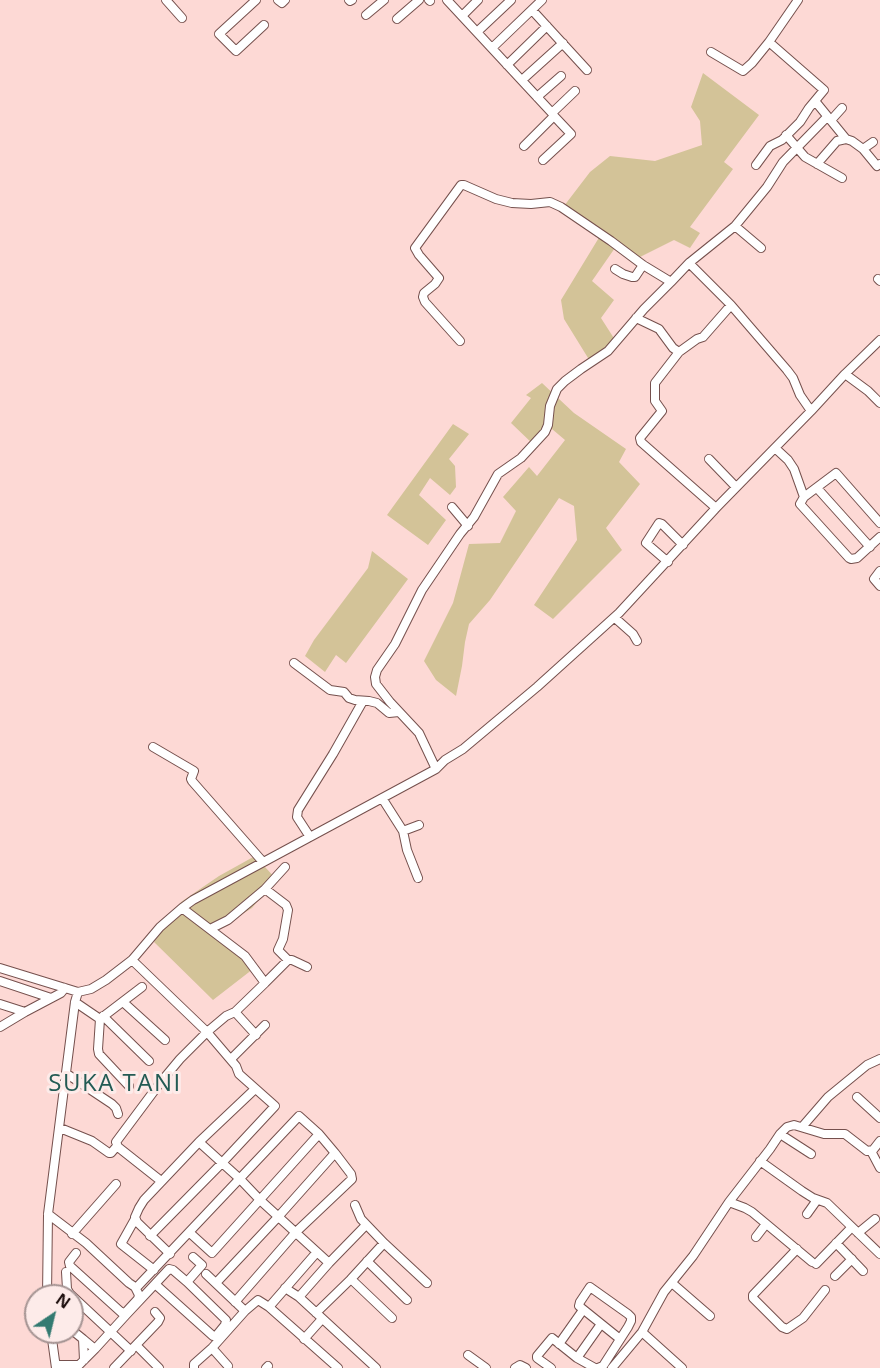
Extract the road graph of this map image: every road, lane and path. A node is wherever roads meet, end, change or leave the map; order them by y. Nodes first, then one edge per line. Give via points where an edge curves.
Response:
1 (166, 0) edge
2 (256, 0) edge
3 (279, 0) edge
4 (285, 0) edge
5 (384, 0) edge
6 (419, 0) edge
7 (447, 0) edge
8 (478, 0) edge
9 (511, 0) edge
10 (542, 0) edge
11 (798, 0) edge
12 (532, 10) junction
13 (366, 15) dead end
14 (462, 16) junction
15 (182, 18) dead end
16 (398, 19) dead end
17 (264, 25) dead end
18 (547, 26) junction
19 (477, 32) junction
20 (769, 42) junction
21 (563, 43) junction
22 (492, 48) junction
23 (711, 52) dead end
24 (507, 65) junction
25 (587, 70) dead end
26 (561, 76) dead end
27 (522, 80) junction
28 (575, 91) dead end
29 (537, 98) junction
30 (815, 101) junction
31 (842, 108) dead end
32 (553, 114) junction
33 (830, 118) junction
34 (786, 135) junction
35 (846, 139) junction
36 (873, 142) dead end
37 (524, 146) dead end
38 (797, 148) junction
39 (863, 149) junction
40 (543, 160) dead end
41 (880, 164) edge
42 (756, 165) dead end
43 (817, 165) junction
44 (842, 178) dead end
45 (735, 226) junction
46 (761, 248) dead end
47 (689, 263) junction
48 (643, 266) junction
49 (615, 269) dead end
50 (670, 282) junction
51 (731, 305) junction
52 (636, 318) junction
53 (880, 340) edge
54 (460, 341) dead end
55 (679, 352) junction
56 (845, 374) junction
57 (880, 402) edge
58 (811, 411) junction
59 (775, 448) junction
60 (709, 459) dead end
61 (736, 487) junction
62 (817, 488) junction
63 (804, 497) junction
64 (452, 507) dead end
65 (716, 508) junction
66 (880, 523) edge
67 (468, 526) junction
68 (880, 537) edge
69 (683, 545) junction
70 (870, 547) junction
71 (668, 562) junction
72 (880, 571) edge
73 (880, 586) edge
74 (615, 618) junction
75 (637, 641) dead end
76 (294, 663) dead end
77 (363, 700) junction
78 (399, 712) junction
79 (153, 747) dead end
80 (436, 769) junction
81 (382, 798) junction
82 (419, 825) dead end
83 (403, 831) junction
84 (310, 837) junction
85 (263, 862) junction
86 (285, 867) dead end
87 (418, 878) dead end
88 (265, 889) junction
89 (182, 908) junction
90 (210, 930) junction
91 (132, 960) junction
92 (288, 960) junction
93 (307, 967) dead end
94 (0, 968) edge
95 (0, 981) edge
96 (265, 983) junction
97 (142, 987) dead end
98 (78, 992) junction
99 (58, 994) junction
100 (75, 1002) junction
101 (123, 1002) junction
102 (0, 1004) edge
103 (25, 1012) junction
104 (236, 1012) junction
105 (102, 1018) junction
106 (265, 1025) dead end
107 (0, 1028) edge
108 (207, 1032) junction
109 (256, 1035) junction
110 (165, 1040) dead end
111 (231, 1059) junction
112 (880, 1059) edge
113 (149, 1060) dead end
114 (67, 1074) junction
115 (129, 1086) dead end
116 (255, 1089) junction
117 (857, 1097) dead end
118 (118, 1114) dead end
119 (880, 1118) edge
120 (802, 1127) junction
121 (60, 1128) junction
122 (319, 1134) junction
123 (780, 1134) junction
124 (880, 1141) edge
125 (199, 1142) junction
126 (117, 1146) junction
127 (871, 1151) junction
128 (335, 1153) junction
129 (811, 1154) dead end
130 (760, 1161) junction
131 (221, 1164) junction
132 (880, 1168) edge
133 (240, 1179) junction
134 (161, 1181) junction
135 (116, 1184) dead end
136 (260, 1200) junction
137 (817, 1200) junction
138 (729, 1202) junction
139 (355, 1204) dead end
140 (48, 1214) junction
141 (807, 1214) dead end
142 (278, 1217) junction
143 (135, 1219) junction
144 (875, 1219) dead end
145 (766, 1224) junction
146 (366, 1225) junction
147 (852, 1227) junction
148 (190, 1233) junction
149 (296, 1233) junction
150 (858, 1233) junction
151 (72, 1234) junction
152 (150, 1236) junction
153 (756, 1237) dead end
154 (384, 1243) junction
155 (836, 1243) junction
156 (797, 1250) junction
157 (879, 1250) edge
158 (76, 1252) dead end
159 (317, 1252) junction
160 (170, 1254) junction
161 (193, 1257) dead end
162 (852, 1259) junction
163 (367, 1261) junction
164 (329, 1263) junction
165 (154, 1270) junction
166 (863, 1271) dead end
167 (66, 1272) dead end
168 (206, 1274) dead end
169 (835, 1276) dead end
170 (351, 1279) junction
171 (187, 1282) junction
172 (216, 1283) junction
173 (428, 1283) dead end
174 (672, 1283) junction
175 (47, 1284) edge
176 (155, 1284) junction
177 (135, 1287) junction
178 (285, 1288) junction
179 (825, 1290) dead end
180 (299, 1297) junction
181 (406, 1300) dead end
182 (235, 1302) junction
183 (269, 1306) junction
184 (584, 1310) junction
185 (245, 1311) junction
186 (155, 1312) dead end
187 (319, 1316) junction
188 (710, 1316) dead end
189 (392, 1318) dead end
190 (602, 1324) junction
191 (111, 1332) junction
192 (642, 1332) junction
193 (304, 1339) junction
194 (620, 1339) junction
195 (84, 1340) edge
196 (53, 1344) edge
197 (83, 1344) edge
198 (559, 1344) junction
199 (134, 1348) junction
200 (212, 1348) junction
201 (95, 1349) junction
202 (468, 1355) dead end
203 (577, 1358) junction
204 (84, 1360) junction
205 (228, 1366) dead end
206 (56, 1367) edge
207 (601, 1367) edge
208 (114, 1368) edge
209 (159, 1368) edge
210 (195, 1368) edge
211 (338, 1368) edge
212 (376, 1368) edge
213 (486, 1368) edge
214 (515, 1368) edge
215 (526, 1368) edge
216 (551, 1368) edge
217 (612, 1368) edge
218 (682, 1368) edge

1 - 15 street
2 - 17 street via 219,34 236,51
3 - 4 street
5 - 13 street
6 - 16 street
7 - 14 street
8 - 14 street
9 - 19 street
10 - 12 street
11 - 20 street
12 - 18 street
12 - 22 street
14 - 19 street
18 - 21 street
18 - 24 street
19 - 22 street
20 - 23 street via 743,71
20 - 30 street via 824,90
21 - 25 street
21 - 27 street
22 - 24 street
24 - 27 street
26 - 29 street
27 - 29 street
28 - 32 street
29 - 32 street
30 - 33 street
30 - 34 street
31 - 33 street
32 - 37 street
32 - 40 street via 571,134
33 - 35 street
33 - 38 street
34 - 38 street
34 - 42 street via 770,146
35 - 39 street
35 - 43 street via 837,141
36 - 39 street
38 - 43 street
38 - 45 street
39 - 41 street via 877,166
43 - 44 street
45 - 46 street
45 - 47 street
47 - 50 street
47 - 51 street
48 - 49 street via 632,278
48 - 50 street
48 - 54 street via 550,202 521,204 461,185 415,248 439,278 424,293 425,302
50 - 52 street
51 - 55 street via 703,337
51 - 58 street via 787,370
52 - 55 street via 659,329
52 - 67 street via 609,351 557,389 545,432 521,458 498,474
53 - 56 street
55 - 65 street via 655,383 655,401 662,411 640,438
56 - 57 street
56 - 58 street
58 - 59 street
59 - 61 street
59 - 63 street via 794,469
60 - 61 street
61 - 65 street
62 - 63 street
62 - 66 street via 836,473
62 - 70 street
63 - 70 street via 800,504 849,558 857,558
64 - 67 street
65 - 69 street
67 - 78 street via 422,590 375,676 376,684
68 - 70 street
69 - 71 street
69 - 71 street via 659,524 646,543
71 - 74 street
72 - 73 street via 874,579
74 - 75 street
74 - 80 street
76 - 77 street via 330,690
77 - 78 street via 377,703 389,713
77 - 84 street via 298,810 297,817
78 - 80 street via 419,732
79 - 85 street via 194,771 192,781
80 - 81 street
81 - 83 street
81 - 84 street
82 - 83 street
83 - 87 street
84 - 85 street
85 - 89 street
86 - 88 street
88 - 90 street via 234,916
88 - 92 street via 288,910 278,950
89 - 90 street
89 - 91 street
90 - 96 street via 245,956
91 - 98 street via 91,989
91 - 108 street
92 - 93 street
92 - 96 street
94 - 99 street
95 - 99 street
96 - 104 street
97 - 101 street
98 - 99 street
98 - 100 street
99 - 103 street
100 - 105 street
100 - 114 street
101 - 105 street
101 - 110 street
102 - 103 street
103 - 107 street
104 - 108 street
104 - 109 street
105 - 113 street
105 - 115 street via 99,1054
106 - 109 street
108 - 111 street
108 - 126 street via 160,1083 119,1137
109 - 111 street
111 - 116 street via 239,1074
112 - 120 street via 828,1097
114 - 118 street via 112,1104
114 - 121 street
116 - 125 street
116 - 131 street via 274,1107
117 - 119 street
120 - 123 street via 791,1125
120 - 127 street via 824,1134 845,1134
121 - 126 street via 92,1141 108,1153
121 - 140 street
122 - 128 street
122 - 133 street via 298,1116
122 - 136 street
123 - 129 street
123 - 130 street
124 - 127 street
125 - 131 street
125 - 134 street
126 - 134 street
127 - 132 street
128 - 142 street
128 - 149 street via 351,1174 351,1180
130 - 137 street
130 - 138 street
131 - 133 street
131 - 152 street
133 - 136 street
133 - 148 street
134 - 143 street via 144,1200
135 - 151 street
136 - 142 street
136 - 148 street via 212,1253
137 - 141 street
137 - 147 street via 827,1203
138 - 145 street
138 - 174 street
139 - 146 street
140 - 151 street
140 - 175 street
142 - 149 street
142 - 172 street
143 - 152 street
143 - 165 street via 121,1244
144 - 150 street
145 - 153 street
145 - 156 street
146 - 154 street
146 - 164 street
147 - 150 street
147 - 155 street
148 - 160 street
149 - 159 street
149 - 182 street
150 - 157 street
151 - 177 street
152 - 160 street
154 - 163 street
154 - 173 street
155 - 156 street via 814,1263
155 - 162 street
156 - 179 street via 753,1298 787,1329 803,1318
158 - 177 street via 70,1266 122,1313 138,1299
159 - 164 street
159 - 178 street
160 - 165 street
161 - 171 street via 202,1265
162 - 166 street
162 - 169 street
163 - 170 street
163 - 181 street
164 - 180 street
165 - 177 street
167 - 191 street via 68,1292
168 - 172 street
170 - 187 street
170 - 189 street
171 - 176 street via 169,1269
171 - 176 street via 226,1320 215,1336
172 - 182 street
174 - 188 street
174 - 192 street
176 - 191 street
178 - 180 street
178 - 183 street
180 - 187 street
182 - 185 street
183 - 185 street via 258,1300
183 - 193 street
184 - 190 street
184 - 194 street via 579,1304 591,1286 631,1317
184 - 198 street
185 - 200 street
186 - 199 street via 159,1320
187 - 193 street
187 - 212 street
190 - 194 street
190 - 203 street
191 - 199 street
191 - 201 street
192 - 217 street
192 - 218 street
193 - 211 street
194 - 207 street
195 - 201 street
196 - 206 street
197 - 204 street
198 - 203 street
198 - 216 street via 551,1338 537,1356
199 - 208 street
199 - 209 street
200 - 205 street
200 - 210 street via 194,1364
201 - 204 street
202 - 213 street
203 - 207 street
204 - 206 street via 79,1365
214 - 215 street

